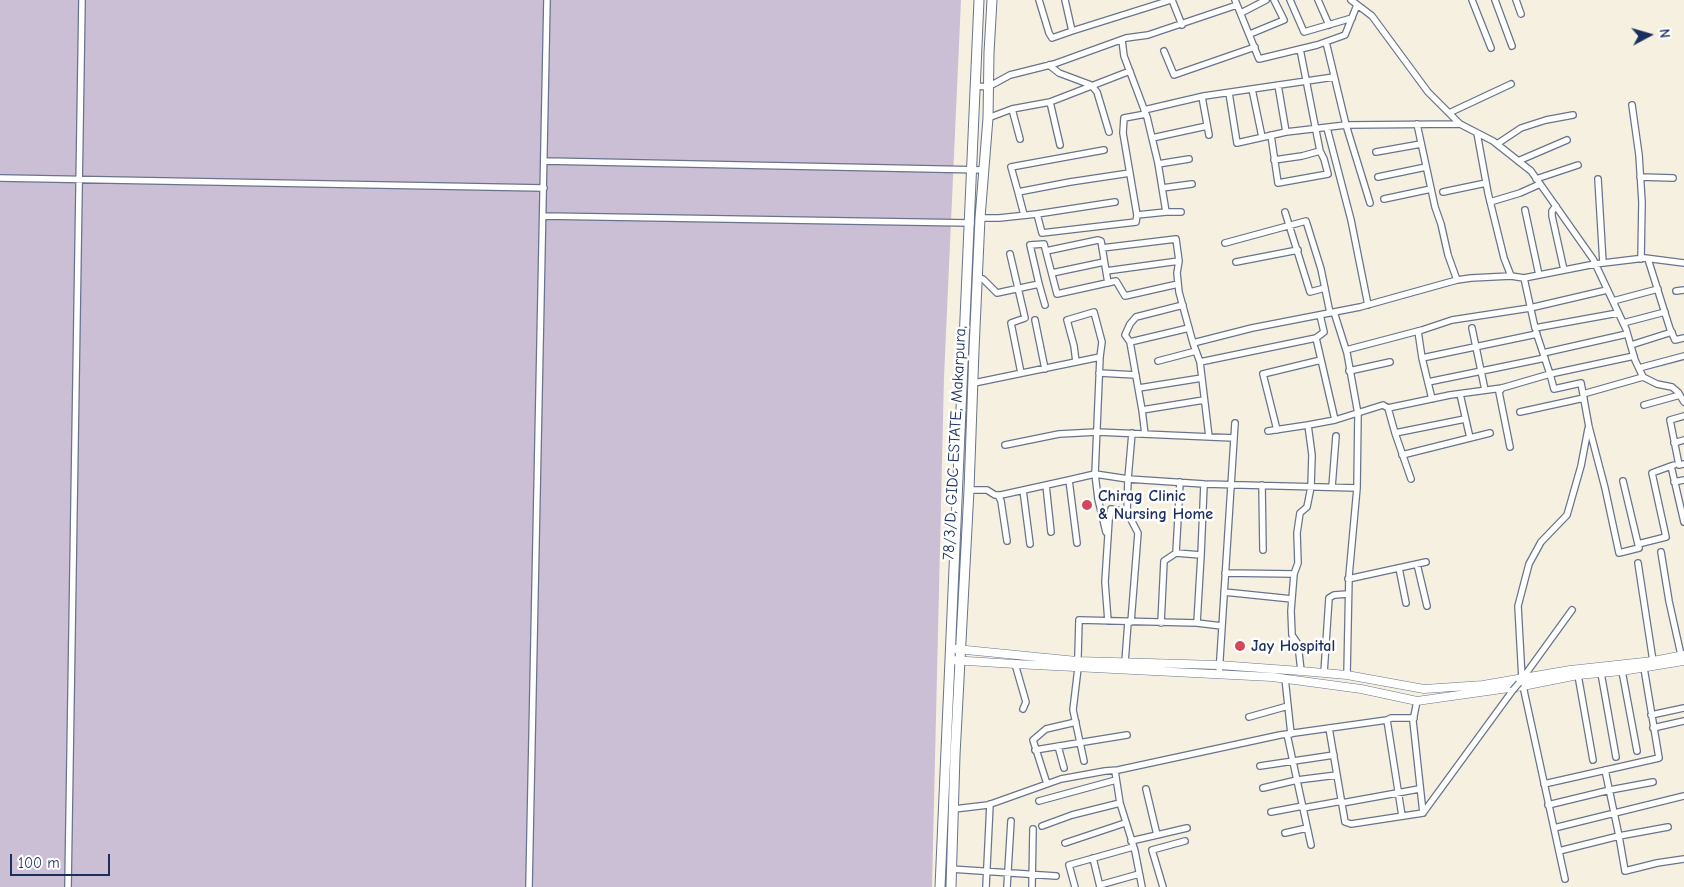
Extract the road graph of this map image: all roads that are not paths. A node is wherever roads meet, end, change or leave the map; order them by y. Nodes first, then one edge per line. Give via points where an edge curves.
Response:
1 (82, 0) edge
2 (547, 0) edge
3 (980, 0) edge
4 (992, 0) edge
5 (1039, 0) edge
6 (1065, 0) edge
7 (1172, 0) edge
8 (1266, 0) edge
9 (1274, 0) edge
10 (1290, 0) edge
11 (1318, 0) edge
12 (1472, 0) edge
13 (1495, 0) edge
14 (1516, 0) edge
15 (1355, 2) edge
16 (1236, 3) edge
17 (1241, 12) junction
18 (1521, 14) dead end
19 (1352, 18) junction
20 (1182, 25) junction
21 (1329, 25) junction
22 (1072, 31) junction
23 (1250, 34) junction
24 (1122, 40) junction
25 (1326, 42) junction
26 (1512, 46) dead end
27 (1255, 47) junction
28 (1491, 48) dead end
29 (1300, 49) junction
30 (1164, 51) dead end
31 (1049, 65) junction
32 (1130, 71) junction
33 (1334, 77) junction
34 (1306, 81) junction
35 (1511, 84) dead end
36 (1091, 85) junction
37 (1278, 85) junction
38 (977, 86) junction
39 (988, 87) junction
40 (1252, 90) junction
41 (1229, 93) junction
42 (1202, 97) junction
43 (1050, 102) junction
44 (1632, 105) dead end
45 (1012, 109) junction
46 (1145, 112) junction
47 (1449, 113) junction
48 (1573, 115) dead end
49 (988, 118) junction
50 (1417, 124) junction
51 (1460, 124) junction
52 (1346, 125) junction
53 (1207, 126) junction
54 (1327, 128) junction
55 (1315, 129) junction
56 (1109, 132) dead end
57 (1286, 132) junction
58 (1476, 133) junction
59 (1209, 135) dead end
60 (1271, 135) junction
61 (1262, 137) junction
62 (1152, 138) junction
63 (1020, 139) dead end
64 (1567, 140) dead end
65 (1421, 144) junction
66 (1497, 144) junction
67 (1060, 145) dead end
68 (1104, 150) dead end
69 (1320, 151) junction
70 (1376, 152) dead end
71 (1189, 159) dead end
72 (1274, 160) junction
73 (544, 161) junction
74 (1518, 161) junction
75 (1158, 164) junction
76 (1578, 165) dead end
77 (1426, 167) junction
78 (973, 170) junction
79 (984, 170) junction
80 (1130, 173) junction
81 (1378, 177) dead end
82 (1640, 177) junction
83 (0, 178) edge
84 (1673, 178) dead end
85 (80, 179) junction
86 (1598, 180) dead end
87 (1538, 182) junction
88 (1486, 183) junction
89 (1192, 184) dead end
90 (544, 188) junction
91 (1162, 188) junction
92 (1431, 189) junction
93 (1018, 192) junction
94 (1443, 192) dead end
95 (1384, 199) dead end
96 (1115, 202) dead end
97 (1490, 202) junction
98 (1370, 203) dead end
99 (1556, 206) junction
100 (1525, 210) dead end
101 (1166, 212) junction
102 (1181, 212) dead end
103 (1285, 212) dead end
104 (1037, 214) junction
105 (1024, 215) junction
106 (1136, 215) junction
107 (543, 216) junction
108 (980, 220) junction
109 (970, 222) junction
110 (1290, 225) junction
111 (1225, 243) dead end
112 (1102, 248) junction
113 (1046, 250) junction
114 (1298, 250) junction
115 (1010, 254) dead end
116 (1641, 259) junction
117 (1648, 259) junction
118 (1179, 261) junction
119 (1104, 262) junction
120 (1236, 262) dead end
121 (1684, 263) edge
122 (1596, 264) junction
123 (1603, 264) junction
124 (1564, 270) junction
125 (1106, 272) junction
126 (1052, 273) junction
127 (1539, 275) junction
128 (1511, 276) junction
129 (978, 277) junction
130 (1524, 278) junction
131 (1457, 280) junction
132 (1108, 282) junction
133 (1039, 284) junction
134 (1178, 284) junction
135 (1018, 288) junction
136 (1325, 288) junction
137 (1658, 289) junction
138 (1608, 290) junction
139 (1684, 290) edge
140 (1676, 291) dead end
141 (1613, 301) junction
142 (1045, 305) dead end
143 (1183, 305) junction
144 (1368, 305) junction
145 (1530, 308) junction
146 (1665, 312) junction
147 (1332, 313) junction
148 (1618, 313) junction
149 (1320, 315) junction
150 (1035, 320) dead end
151 (1623, 324) junction
152 (1189, 328) junction
153 (1472, 328) dead end
154 (1535, 328) junction
155 (1418, 331) junction
156 (1672, 332) junction
157 (1537, 334) junction
158 (1627, 334) junction
159 (1316, 338) junction
160 (1684, 338) edge
161 (1130, 342) junction
162 (1193, 343) junction
163 (1631, 345) junction
164 (1475, 347) junction
165 (1346, 350) junction
166 (1196, 351) junction
167 (1544, 355) junction
168 (1634, 356) junction
169 (1684, 356) edge
170 (1100, 358) junction
171 (1422, 358) junction
172 (1320, 360) junction
173 (1158, 361) dead end
174 (1076, 362) junction
175 (1200, 362) junction
176 (1390, 362) dead end
177 (1639, 368) junction
178 (1045, 369) junction
179 (1480, 370) junction
180 (1349, 371) junction
181 (1021, 373) junction
182 (1099, 373) junction
183 (1550, 374) junction
184 (1136, 375) junction
185 (1643, 377) junction
186 (1202, 378) junction
187 (1428, 382) junction
188 (974, 383) junction
189 (1138, 388) junction
190 (1502, 388) junction
191 (1485, 390) junction
192 (1681, 393) edge
193 (1460, 394) junction
194 (1584, 396) junction
195 (1204, 400) junction
196 (1432, 400) junction
197 (1684, 402) edge
198 (1644, 405) dead end
199 (1388, 408) junction
200 (1142, 410) junction
201 (1520, 412) dead end
202 (1358, 414) junction
203 (1684, 416) edge
204 (1466, 419) junction
205 (1335, 420) junction
206 (1235, 423) dead end
207 (1308, 425) junction
208 (1589, 427) junction
209 (1277, 430) junction
210 (1268, 431) dead end
211 (1097, 432) junction
212 (1132, 433) junction
213 (1395, 433) junction
214 (1145, 434) junction
215 (1490, 434) dead end
216 (1336, 436) dead end
217 (1209, 437) junction
218 (1234, 438) junction
219 (1470, 438) junction
220 (1684, 440) edge
221 (1674, 442) junction
222 (1006, 445) dead end
223 (1510, 447) dead end
224 (1402, 454) junction
225 (1681, 464) edge
226 (1671, 466) junction
227 (1096, 474) junction
228 (1128, 479) junction
229 (1411, 479) dead end
230 (1069, 480) junction
231 (1684, 480) edge
232 (1624, 481) dead end
233 (1180, 482) junction
234 (1674, 482) junction
235 (1204, 484) junction
236 (1232, 484) junction
237 (1046, 485) junction
238 (1262, 485) junction
239 (1311, 487) junction
240 (1332, 487) junction
241 (1357, 488) junction
242 (969, 490) junction
243 (1023, 490) junction
244 (998, 495) junction
245 (1682, 504) edge
246 (1127, 512) junction
247 (1684, 522) edge
248 (1052, 532) dead end
249 (1107, 538) junction
250 (1007, 541) dead end
251 (1077, 543) dead end
252 (1030, 544) dead end
253 (1638, 544) junction
254 (1263, 550) dead end
255 (1661, 552) dead end
256 (1176, 553) junction
257 (1201, 555) junction
258 (1426, 562) dead end
259 (1638, 563) dead end
260 (1417, 564) junction
261 (1399, 568) junction
262 (1226, 573) junction
263 (1294, 574) junction
264 (1348, 579) junction
265 (1224, 592) junction
266 (1348, 594) junction
267 (1292, 599) junction
268 (1406, 603) dead end
269 (1427, 606) dead end
270 (1572, 610) dead end
271 (1108, 621) junction
272 (1130, 622) junction
273 (1161, 623) junction
274 (1197, 623) junction
275 (1222, 626) junction
276 (951, 649) junction
277 (961, 650) junction
278 (1683, 657) edge
279 (951, 660) junction
280 (961, 660) junction
281 (1652, 660) junction
282 (1125, 662) junction
283 (1015, 664) junction
284 (1076, 665) junction
285 (1644, 668) junction
286 (1219, 670) junction
287 (1301, 671) junction
288 (1622, 672) junction
289 (1324, 673) junction
290 (1601, 673) junction
291 (1578, 675) junction
292 (1347, 676) junction
293 (1285, 678) junction
294 (1521, 682) junction
295 (1417, 701) junction
296 (1288, 706) junction
297 (1684, 708) edge
298 (1023, 709) dead end
299 (1651, 714) junction
300 (1249, 716) dead end
301 (1414, 718) junction
302 (1387, 720) junction
303 (1076, 722) junction
304 (1684, 722) edge
305 (1329, 728) junction
306 (1653, 728) junction
307 (1289, 734) junction
308 (1127, 735) dead end
309 (1080, 742) junction
310 (1058, 746) junction
311 (1035, 750) junction
312 (1637, 750) dead end
313 (1334, 755) junction
314 (1616, 758) dead end
315 (1293, 760) junction
316 (1593, 760) dead end
317 (1084, 761) dead end
318 (1260, 766) dead end
319 (1064, 768) dead end
320 (1115, 770) junction
321 (1605, 770) junction
322 (1337, 775) junction
323 (1116, 780) junction
324 (1297, 780) junction
325 (1653, 782) dead end
326 (1047, 784) junction
327 (1544, 784) junction
328 (1263, 788) dead end
329 (1146, 789) dead end
330 (1419, 789) junction
331 (1610, 790) junction
332 (1398, 792) junction
333 (1684, 796) edge
334 (1039, 801) dead end
335 (1342, 802) junction
336 (1120, 803) junction
337 (990, 804) junction
338 (1548, 805) junction
339 (1303, 807) junction
340 (954, 808) junction
341 (1271, 812) dead end
342 (1422, 813) junction
343 (1614, 814) junction
344 (1402, 816) junction
345 (1011, 820) dead end
346 (1125, 823) junction
347 (1042, 826) dead end
348 (1668, 827) dead end
349 (1187, 828) dead end
350 (1307, 828) junction
351 (1554, 828) junction
352 (1033, 829) dead end
353 (1285, 833) dead end
354 (1156, 835) junction
355 (1619, 836) junction
356 (1185, 841) dead end
357 (1065, 843) dead end
358 (1132, 844) junction
359 (1311, 845) dead end
360 (1559, 851) junction
361 (1093, 858) junction
362 (1684, 859) edge
363 (951, 869) junction
364 (986, 872) junction
365 (1008, 873) junction
366 (1139, 874) junction
367 (1033, 875) junction
368 (1056, 876) dead end
369 (1565, 879) dead end
370 (1100, 886) edge
371 (68, 887) edge
372 (529, 887) edge
373 (940, 887) edge
374 (951, 887) edge
375 (986, 887) edge
376 (1007, 887) edge
377 (1032, 887) edge
378 (1075, 887) edge
379 (1142, 887) edge
380 (1163, 887) edge

1 - 85 street
2 - 73 street
3 - 38 main road, 78/3/D, GIDC ESTATE, Makarpura,
4 - 39 main road, 78/3/D, GIDC ESTATE, Makarpura,
5 - 22 street via 1052,38
6 - 22 street
7 - 20 street
7 - 22 street
8 - 17 street
9 - 23 street via 1284,20
10 - 21 street via 1304,32
11 - 21 street
12 - 28 street
13 - 26 street
14 - 18 street
15 - 19 street
15 - 47 street via 1372,16 1428,92
16 - 17 street
16 - 20 street
17 - 23 street
19 - 21 street
19 - 25 street via 1345,35
20 - 24 street
23 - 27 street
24 - 31 street
24 - 32 street
25 - 29 street
25 - 33 street
27 - 29 street via 1259,59
27 - 30 street via 1174,75
29 - 34 street
31 - 36 street via 1059,73
31 - 39 street via 1010,75
32 - 36 street
32 - 46 street
33 - 34 street
33 - 52 street
34 - 37 street
34 - 55 street
35 - 47 street
36 - 43 street
36 - 56 street via 1097,92
37 - 40 street
37 - 57 street
38 - 39 street
38 - 78 main road, 78/3/D, GIDC ESTATE, Makarpura,
39 - 49 main road, 78/3/D, GIDC ESTATE, Makarpura,
40 - 41 street
40 - 61 street
41 - 42 street
41 - 61 street via 1237,143
42 - 46 street
42 - 53 street
43 - 45 street
43 - 67 street
44 - 82 street
45 - 49 street
45 - 63 street
46 - 62 street
46 - 80 street via 1124,118 1123,133
47 - 51 street
48 - 66 street via 1522,128
49 - 79 main road, 78/3/D, GIDC ESTATE, Makarpura,
50 - 51 street
50 - 52 street
50 - 65 street
51 - 58 street
52 - 54 street
52 - 98 street
53 - 59 street
53 - 62 street
54 - 55 street
54 - 144 street via 1351,220
55 - 57 street
55 - 69 street
57 - 60 street
58 - 66 street
58 - 88 street
60 - 61 street
60 - 72 street
62 - 75 street
64 - 74 street
65 - 70 street
65 - 77 street
66 - 74 street
68 - 93 street via 1011,167
69 - 72 street
69 - 72 street via 1328,174 1278,183
71 - 75 street
73 - 78 street
73 - 90 street
74 - 87 street via 1531,171
75 - 91 street
76 - 87 street
77 - 81 street
77 - 92 street
78 - 79 street
78 - 109 main road, 78/3/D, GIDC ESTATE, Makarpura,
79 - 108 main road, 78/3/D, GIDC ESTATE, Makarpura,
80 - 93 street
80 - 106 street
82 - 84 street
82 - 116 street
83 - 85 street
85 - 90 street
85 - 371 street
86 - 123 street
87 - 97 street via 1520,193
87 - 99 street
88 - 94 street
88 - 97 street
89 - 91 street
90 - 107 street
91 - 101 street
92 - 95 street
92 - 131 street
93 - 105 street
96 - 104 street
97 - 128 street
99 - 122 street
99 - 124 street via 1552,216
100 - 127 street
101 - 102 street
101 - 106 street
103 - 110 street
104 - 105 street
104 - 106 street via 1042,233 1136,222
105 - 108 street
107 - 109 street
107 - 372 street
108 - 109 street
108 - 129 main road, 78/3/D, GIDC ESTATE, Makarpura,
109 - 276 main road, 78/3/D, GIDC ESTATE, Makarpura,
110 - 111 street
110 - 114 street
110 - 136 street via 1306,221
112 - 113 street via 1102,241 1098,240
112 - 118 street via 1176,239
112 - 119 street
113 - 126 street
113 - 133 street via 1044,244 1030,245
114 - 120 street
114 - 136 street via 1310,292
115 - 135 street
116 - 117 street
116 - 123 street
117 - 121 street
117 - 137 street
118 - 125 street
118 - 134 street
119 - 125 street
119 - 126 street
122 - 123 street
122 - 124 street
122 - 138 street
124 - 127 street
125 - 132 street
126 - 132 street via 1057,294
127 - 130 street
128 - 130 street
128 - 131 street
129 - 135 street via 998,293
129 - 188 main road, 78/3/D, GIDC ESTATE, Makarpura,
130 - 145 street
131 - 144 street
132 - 134 street via 1116,281 1125,296
133 - 135 street
133 - 142 street
134 - 143 street
135 - 181 street via 1025,318 1011,323
136 - 147 street
137 - 141 street
137 - 146 street
138 - 141 street
138 - 145 street
139 - 140 street
141 - 148 street
143 - 152 street
143 - 161 street via 1136,317 1126,335
144 - 147 street
145 - 154 street
145 - 155 street via 1452,320
146 - 151 street
146 - 156 street
147 - 149 street
147 - 165 street
148 - 151 street
148 - 154 street
149 - 159 street via 1324,332
149 - 162 street
150 - 178 street
151 - 158 street
152 - 161 street
152 - 162 street
153 - 164 street
154 - 157 street
155 - 165 street
155 - 171 street
156 - 160 street via 1675,340
156 - 163 street
157 - 164 street
157 - 167 street
158 - 163 street
158 - 167 street
159 - 172 street
159 - 175 street
161 - 184 street
162 - 166 street
163 - 168 street
164 - 171 street
164 - 179 street
165 - 180 street
166 - 173 street
166 - 175 street
167 - 179 street
167 - 183 street
168 - 177 street
168 - 183 street
169 - 177 street
170 - 174 street
170 - 174 street via 1102,342 1094,312 1066,320
170 - 182 street
171 - 187 street
172 - 205 street
172 - 209 street via 1263,374
174 - 178 street
175 - 186 street
176 - 180 street
177 - 185 street
178 - 181 street
179 - 187 street
179 - 191 street
180 - 202 street
181 - 188 street
182 - 184 street
182 - 211 street
183 - 190 street
183 - 194 street via 1554,389 1581,383
184 - 189 street
185 - 192 street
185 - 194 street
186 - 189 street
186 - 195 street
187 - 196 street
188 - 242 main road, 78/3/D, GIDC ESTATE, Makarpura,
189 - 200 street
190 - 191 street
190 - 223 street via 1499,392
191 - 193 street
192 - 197 street
192 - 198 street
193 - 196 street
193 - 204 street
194 - 201 street
194 - 208 street
195 - 200 street
195 - 217 street
196 - 199 street
199 - 202 street via 1383,405
199 - 213 street
200 - 214 street
202 - 205 street
202 - 241 street
203 - 221 street via 1670,420
204 - 213 street
204 - 219 street
205 - 207 street
206 - 218 street
207 - 209 street
207 - 239 street via 1312,455
208 - 253 street via 1619,553 1639,548
208 - 294 street via 1567,515 1541,542 1529,564 1518,606
209 - 210 street
211 - 212 street
211 - 222 street via 1059,434
211 - 227 street
212 - 214 street
212 - 228 street
213 - 224 street
214 - 217 street
215 - 219 street
216 - 240 street
217 - 218 street
218 - 236 street
219 - 224 street
220 - 221 street
221 - 225 street
224 - 229 street
225 - 226 street
226 - 234 street
226 - 253 street via 1652,473 1666,537
227 - 228 street
227 - 230 street
227 - 249 street
228 - 233 street
228 - 246 street
230 - 237 street
230 - 251 street
231 - 234 street
232 - 253 street
233 - 235 street
233 - 256 street
234 - 245 street
235 - 236 street
235 - 257 street
236 - 238 street
236 - 262 street
237 - 243 street
237 - 248 street
238 - 239 street
238 - 254 street
239 - 240 street
239 - 263 street via 1307,507 1300,513 1298,563
240 - 241 street
241 - 264 street
242 - 244 street via 987,490
242 - 277 main road, 78/3/D, GIDC ESTATE, Makarpura,
243 - 244 street
243 - 252 street
244 - 250 street via 1002,501
245 - 247 street
246 - 249 street via 1111,509
246 - 272 street via 1138,533
249 - 271 street via 1105,582
255 - 278 street
256 - 257 street
256 - 273 street via 1164,562
257 - 274 street
258 - 260 street
259 - 281 street
260 - 261 street
260 - 269 street
261 - 264 street
261 - 268 street
262 - 263 street
262 - 265 street
263 - 267 street
264 - 266 street
265 - 267 street
265 - 275 street
266 - 289 street via 1329,598
266 - 292 street
267 - 287 street via 1292,635 1298,644
270 - 294 street
271 - 272 street
271 - 284 street via 1079,620
272 - 273 street
272 - 282 street
273 - 274 street
274 - 275 street
275 - 286 street
276 - 277 street
276 - 279 main road, 78/3/D, GIDC ESTATE, Makarpura,
277 - 280 main road, 78/3/D, GIDC ESTATE, Makarpura,
277 - 284 street
278 - 281 street
278 - 285 street
279 - 280 street
279 - 373 main road, 78/3/D, GIDC ESTATE, Makarpura,
280 - 283 street
280 - 340 main road, 78/3/D, GIDC ESTATE, Makarpura,
281 - 294 street via 1570,670
282 - 284 street
282 - 286 street
283 - 284 street
283 - 298 street via 1026,702
284 - 286 street
284 - 303 street via 1073,710
285 - 288 street
285 - 299 street
286 - 287 street
286 - 293 street
287 - 289 street
288 - 290 street
288 - 312 street
289 - 292 street
290 - 291 street
290 - 314 street
291 - 294 street
291 - 316 street
292 - 294 street via 1424,689
293 - 295 street
293 - 296 street
294 - 295 street
294 - 327 street
294 - 342 street, bridge
295 - 301 street
296 - 300 street
296 - 307 street
297 - 299 street
299 - 306 street
301 - 302 street
301 - 330 street
302 - 305 street
302 - 332 street
303 - 309 street
303 - 311 street via 1043,730 1033,740
304 - 306 street
305 - 307 street
305 - 313 street
306 - 321 street via 1659,758
307 - 315 street
307 - 320 street
308 - 309 street
309 - 310 street
309 - 317 street
310 - 311 street
310 - 319 street
311 - 326 street
313 - 315 street
313 - 322 street
315 - 318 street
315 - 324 street
320 - 323 street
320 - 326 street
321 - 327 street
321 - 331 street
322 - 324 street
322 - 335 street
323 - 334 street
323 - 336 street
324 - 328 street
324 - 339 street
325 - 331 street
326 - 337 street
327 - 338 street
329 - 354 street
330 - 332 street
330 - 342 street
331 - 338 street
331 - 343 street
332 - 335 street
332 - 344 street
333 - 343 street
335 - 339 street
335 - 344 street via 1348,824
336 - 346 street
336 - 347 street
337 - 340 street
337 - 364 street
338 - 351 street
339 - 341 street
339 - 350 street
340 - 363 main road, 78/3/D, GIDC ESTATE, Makarpura,
342 - 344 street
343 - 351 street
343 - 355 street
345 - 365 street
346 - 357 street
346 - 358 street
348 - 355 street
349 - 354 street
350 - 353 street
350 - 359 street
351 - 360 street
352 - 367 street
354 - 358 street
355 - 360 street
355 - 362 street via 1625,871
356 - 380 street via 1152,850
358 - 361 street
358 - 366 street
360 - 369 street
361 - 370 street
361 - 378 street via 1069,865
363 - 364 street
363 - 374 main road, 78/3/D, GIDC ESTATE, Makarpura,
364 - 365 street
364 - 375 street
365 - 367 street
365 - 376 street
366 - 370 street
366 - 379 street
367 - 368 street
367 - 377 street

